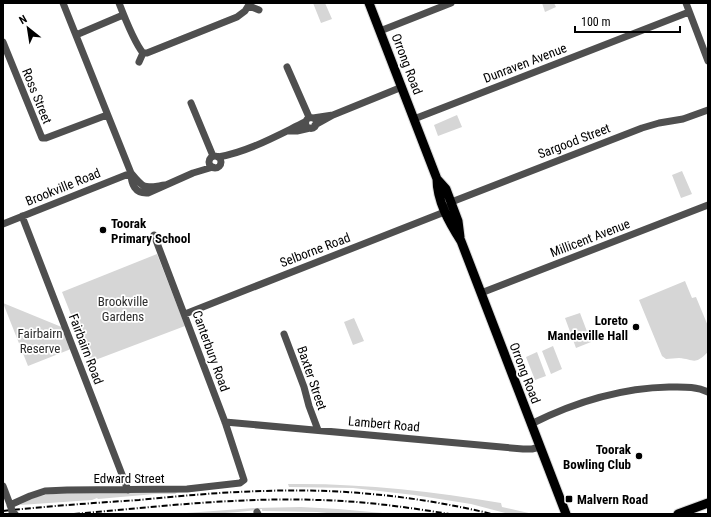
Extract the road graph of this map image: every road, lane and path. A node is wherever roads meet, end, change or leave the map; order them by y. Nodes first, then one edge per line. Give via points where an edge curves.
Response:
1 (63, 3) edge
2 (119, 3) edge
3 (369, 3) edge
4 (451, 3) edge
5 (686, 3) edge
6 (250, 4) edge
7 (259, 10) dead end
8 (689, 12) junction
9 (123, 15) junction
10 (380, 30) junction
11 (76, 35) junction
12 (3, 42) edge
13 (143, 53) junction
14 (708, 60) edge
15 (139, 62) dead end
16 (287, 67) dead end
17 (402, 87) junction
18 (191, 103) dead end
19 (708, 110) edge
20 (107, 115) junction
21 (414, 119) junction
22 (311, 122) junction
23 (238, 151) junction
24 (214, 158) junction
25 (217, 166) junction
26 (131, 173) junction
27 (194, 173) junction
28 (708, 205) edge
29 (448, 207) junction
30 (22, 216) junction
31 (3, 224) edge
32 (154, 235) dead end
33 (481, 293) junction
34 (185, 314) junction
35 (284, 334) dead end
36 (708, 392) edge
37 (225, 422) junction
38 (531, 424) junction
39 (318, 430) junction
40 (540, 447) junction
41 (244, 475) joint
42 (3, 486) edge
43 (128, 490) junction
44 (708, 503) edge
45 (12, 510) edge
46 (566, 514) edge
47 (678, 514) edge

1 - 11 street
2 - 9 street
3 - 10 main road, Orrong Road
4 - 10 street
5 - 8 street
6 - 7 street
6 - 13 street via 237,17
8 - 14 street
8 - 21 street, Dunraven Avenue
9 - 11 street
9 - 13 street
10 - 17 main road, Orrong Road
11 - 20 street
12 - 20 street, Ross Street via 42,138
13 - 15 street
16 - 22 street
17 - 21 main road, Orrong Road
17 - 22 street
18 - 24 street
19 - 29 street, Sargood Street via 683,119 646,126 454,201
20 - 26 street
21 - 29 main road, Orrong Road via 437,179 446,189
22 - 23 street
23 - 24 street
23 - 25 street
24 - 25 street via 221,162
24 - 25 street via 210,165
24 - 27 street
25 - 27 street
26 - 27 street via 139,184 145,187 165,185
26 - 30 street, Brookville Road
28 - 33 street, Millicent Avenue
29 - 33 main road, Orrong Road via 458,221 461,241
29 - 34 street, Selborne Road via 433,216
30 - 31 street, Brookville Road
30 - 43 street, Fairbairn Road
32 - 34 street, Canterbury Road
33 - 38 main road, Orrong Road
34 - 37 street, Canterbury Road
35 - 39 street, Baxter Street
36 - 38 street via 672,387 617,392 572,406
37 - 39 street, Lambert Road
37 - 41 street, Canterbury Road
38 - 40 main road, Orrong Road
39 - 40 street, Lambert Road via 523,449
40 - 46 main road, Orrong Road
41 - 43 street, Edward Street via 242,482 196,489
42 - 45 street
43 - 45 street, Edward Street via 45,491 30,496
44 - 47 main road

